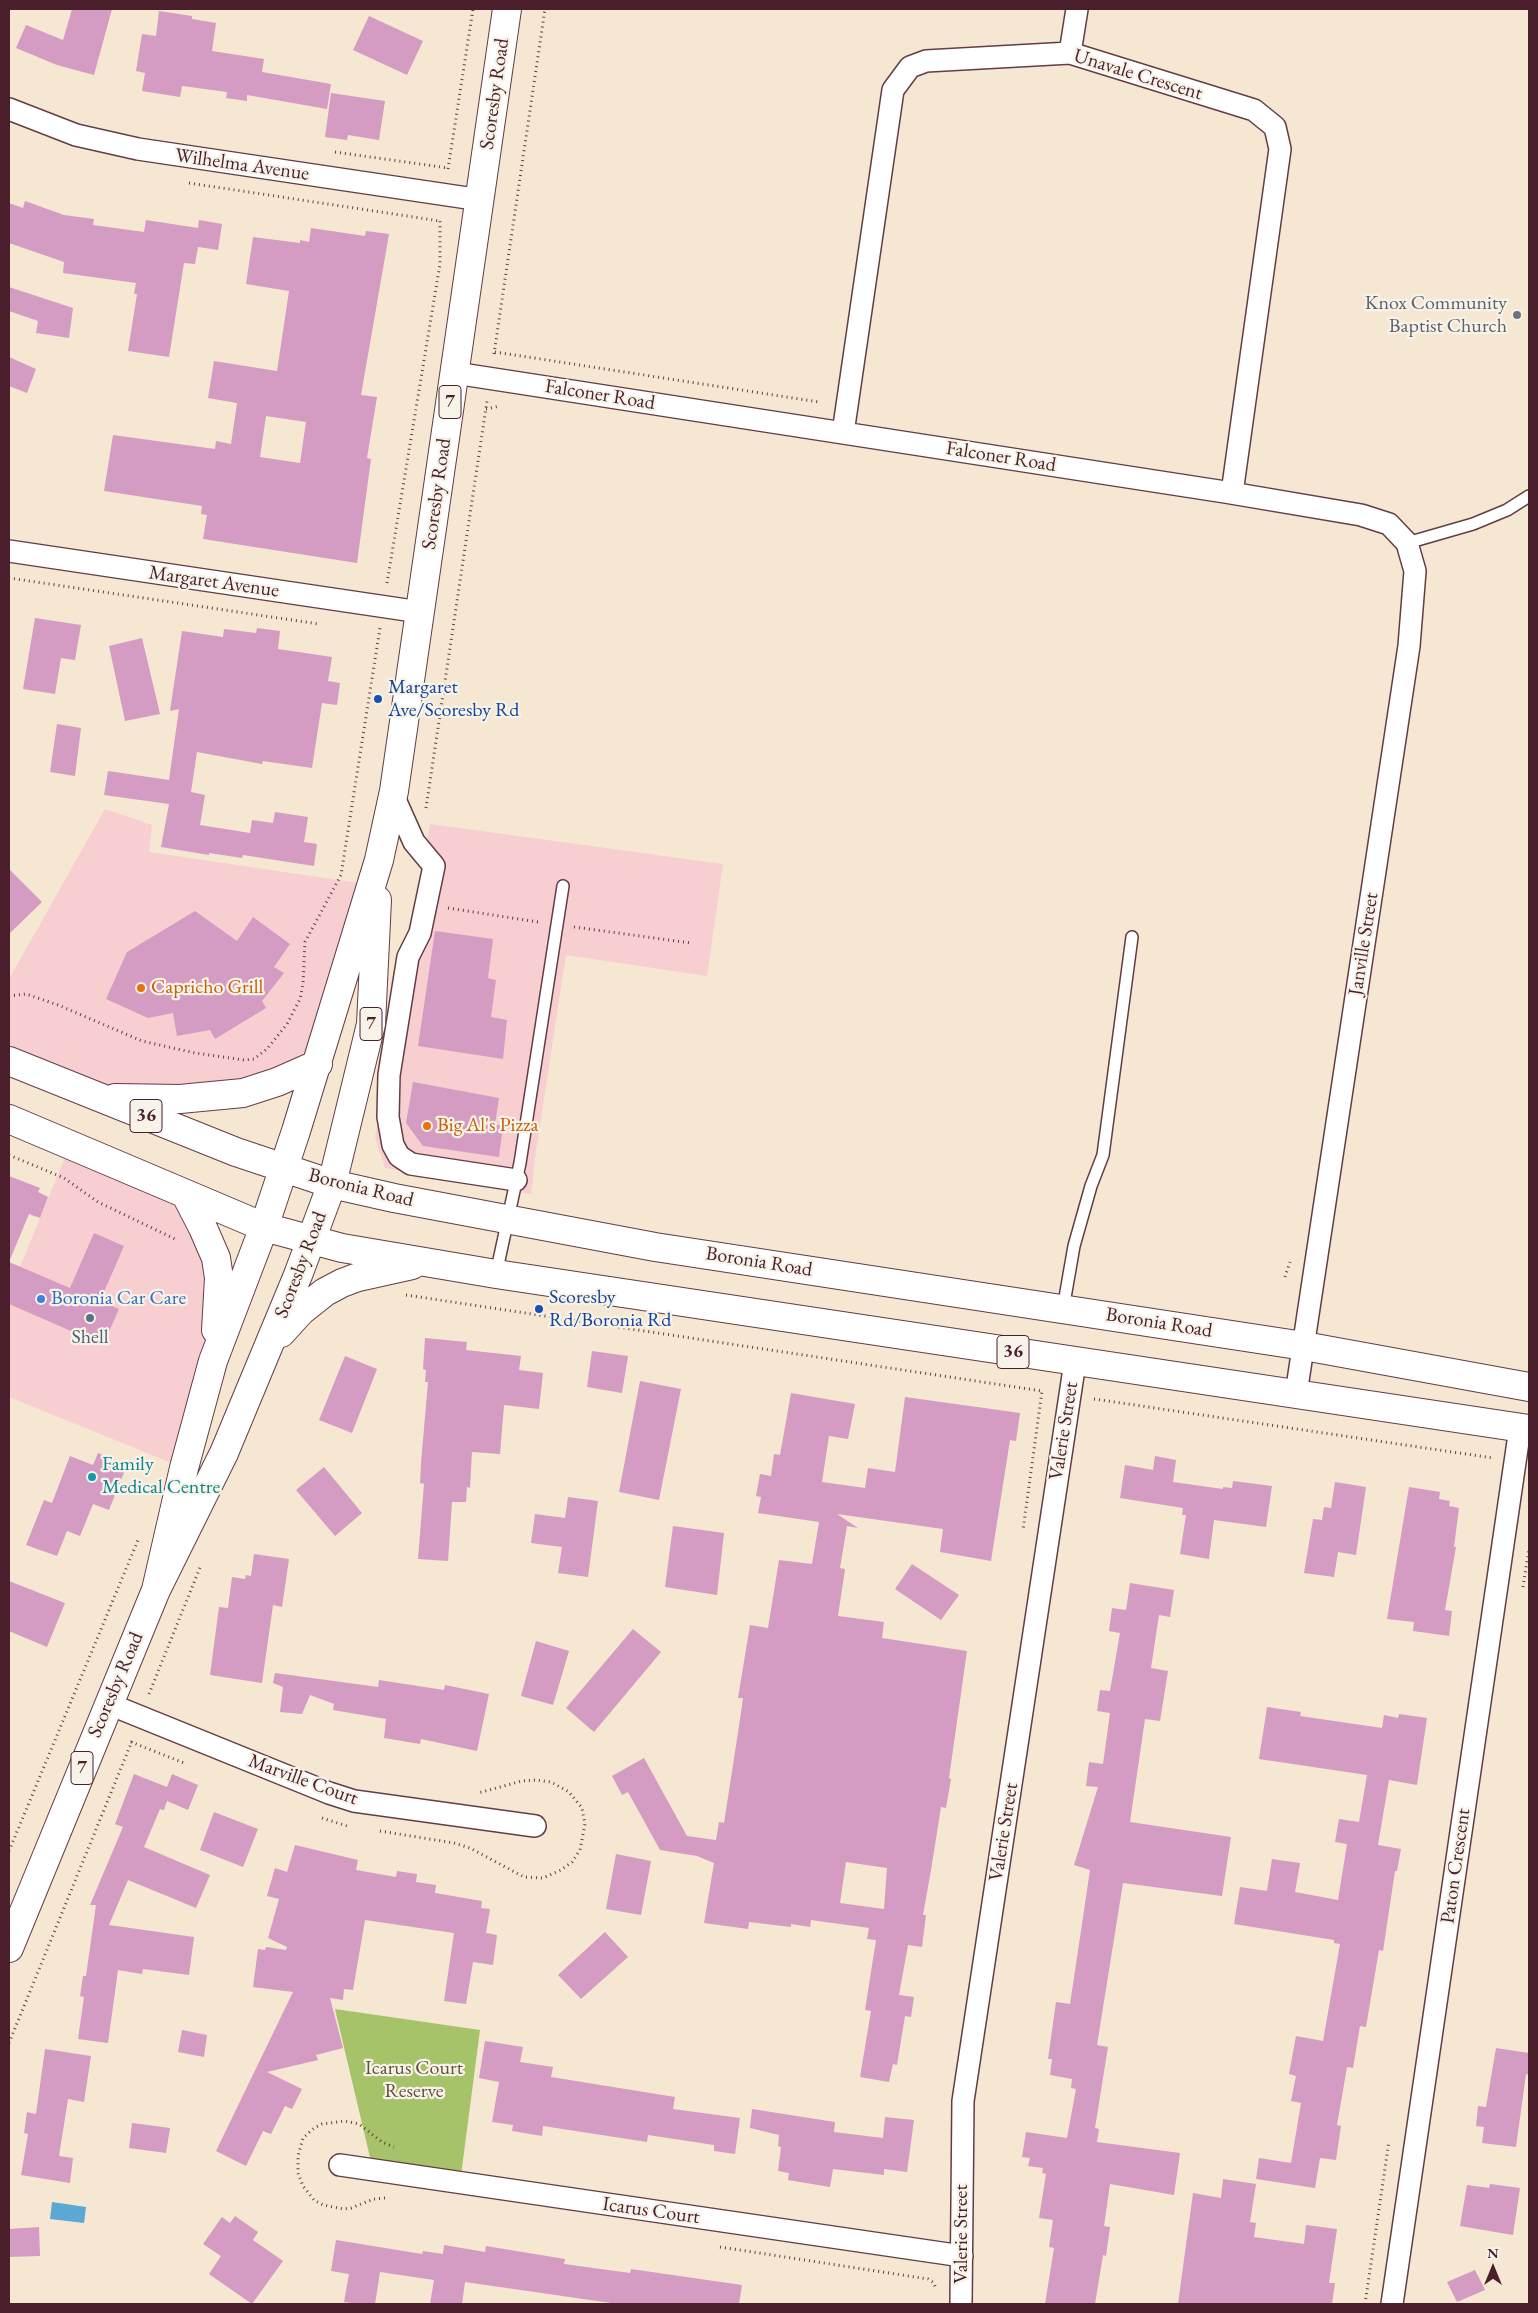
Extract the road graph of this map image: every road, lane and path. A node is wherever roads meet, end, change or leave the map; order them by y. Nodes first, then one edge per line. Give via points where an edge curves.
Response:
1 (473, 9) edge
2 (507, 9) edge
3 (545, 9) edge
4 (1077, 9) edge
5 (1070, 53) junction
6 (9, 108) edge
7 (329, 151) dead end
8 (481, 200) junction
9 (440, 221) dead end
10 (455, 373) junction
11 (819, 402) dead end
12 (508, 405) dead end
13 (843, 432) junction
14 (1232, 493) junction
15 (1529, 496) edge
16 (1407, 543) junction
17 (9, 551) edge
18 (9, 578) edge
19 (388, 582) dead end
20 (420, 612) junction
21 (321, 624) dead end
22 (370, 631) dead end
23 (393, 794) junction
24 (425, 814) dead end
25 (379, 860) junction
26 (563, 886) dead end
27 (1132, 936) dead end
28 (9, 996) edge
29 (9, 1062) edge
30 (318, 1064) junction
31 (98, 1098) junction
32 (9, 1120) edge
33 (9, 1155) edge
34 (284, 1168) junction
35 (516, 1180) junction
36 (332, 1184) junction
37 (186, 1195) junction
38 (508, 1220) junction
39 (264, 1227) junction
40 (312, 1240) junction
41 (185, 1244) dead end
42 (1292, 1256) dead end
43 (425, 1262) junction
44 (496, 1274) junction
45 (1285, 1277) dead end
46 (397, 1294) dead end
47 (1063, 1308) junction
48 (1304, 1346) junction
49 (268, 1348) junction
50 (213, 1361) junction
51 (1075, 1362) junction
52 (1529, 1387) edge
53 (1042, 1391) dead end
54 (1296, 1394) junction
55 (1087, 1398) dead end
56 (1525, 1429) edge
57 (1492, 1458) dead end
58 (141, 1533) dead end
59 (201, 1564) dead end
60 (156, 1590) junction
61 (149, 1693) dead end
62 (109, 1704) junction
63 (131, 1742) dead end
64 (536, 1826) dead end
65 (9, 1851) edge
66 (9, 1948) edge
67 (9, 2043) edge
68 (340, 2165) dead end
69 (298, 2166) dead end
70 (386, 2198) dead end
71 (711, 2246) dead end
72 (962, 2256) junction
73 (935, 2285) dead end
74 (961, 2304) edge
75 (1392, 2304) edge

1 - 7 path via 448,168
2 - 8 main road, Scoresby Road / 7
3 - 11 path via 495,352
4 - 5 street
5 - 13 street, Unavale Crescent via 926,60 910,67 893,90
5 - 14 street, Unavale Crescent via 1254,110 1274,127 1280,149
6 - 8 street, Wilhelma Avenue via 76,135 138,149
8 - 10 main road, Scoresby Road / 7
9 - 19 path via 440,264
10 - 13 street, Falconer Road
10 - 20 main road, Scoresby Road / 7
12 - 24 path via 486,410
13 - 14 street, Falconer Road
14 - 16 street, Falconer Road via 1361,515 1388,524
15 - 16 lane via 1474,524
16 - 48 street, Janville Street via 1415,571 1409,646
17 - 20 street, Margaret Avenue
18 - 21 path
20 - 23 main road, Scoresby Road / 7
22 - 28 path via 379,632 341,875 305,942 300,999 287,1024 267,1049 254,1059 244,1060 195,1053 142,1041 26,994
23 - 25 main road, Scoresby Road / 7
23 - 35 street via 414,842 434,866 420,933 408,957 389,1075 388,1117 393,1145 399,1156 412,1164
25 - 30 main road, Scoresby Road / 7
25 - 36 main road, Scoresby Road / 7 via 371,1024
26 - 35 lane
27 - 47 lane via 1102,1155 1074,1246
29 - 31 main road, Boronia Road / 36
30 - 31 main road via 263,1088 222,1096
30 - 34 main road, Scoresby Road / 7
31 - 34 main road, Boronia Road / 36
32 - 37 main road, 36
33 - 41 path via 64,1178 98,1202
34 - 36 main road, Boronia Road / 36
34 - 39 main road, Scoresby Road / 7
35 - 38 lane
36 - 38 main road, Boronia Road / 36
36 - 40 main road, Scoresby Road / 7
37 - 39 main road, 36
37 - 50 main road via 218,1268 219,1302
38 - 44 lane
38 - 47 main road, Boronia Road / 36 via 655,1247
39 - 40 main road, 36
39 - 50 main road, Scoresby Road / 7
40 - 43 main road, 36
40 - 49 main road, Scoresby Road / 7
42 - 45 path
43 - 44 main road, 36
43 - 49 main road via 358,1277 325,1292 301,1311
44 - 51 main road, 36
46 - 53 path
47 - 48 main road, Boronia Road / 36
48 - 52 main road, Boronia Road / 36
48 - 54 street, Janville Street
49 - 60 main road, Scoresby Road / 7 via 224,1453
50 - 60 main road, Scoresby Road / 7
51 - 54 main road, 36
51 - 72 street, Valerie Street via 965,2084
54 - 56 main road, 36
55 - 57 path
56 - 75 street, Paton Crescent
58 - 65 path
59 - 61 path
60 - 62 main road, Scoresby Road / 7
62 - 64 street, Marville Court via 354,1801
62 - 66 main road, Scoresby Road / 7
63 - 67 path
68 - 72 street, Icarus Court
69 - 70 path via 303,2186 314,2200 323,2205 351,2208 374,2198
71 - 73 path via 923,2278 932,2280
72 - 74 street, Valerie Street

